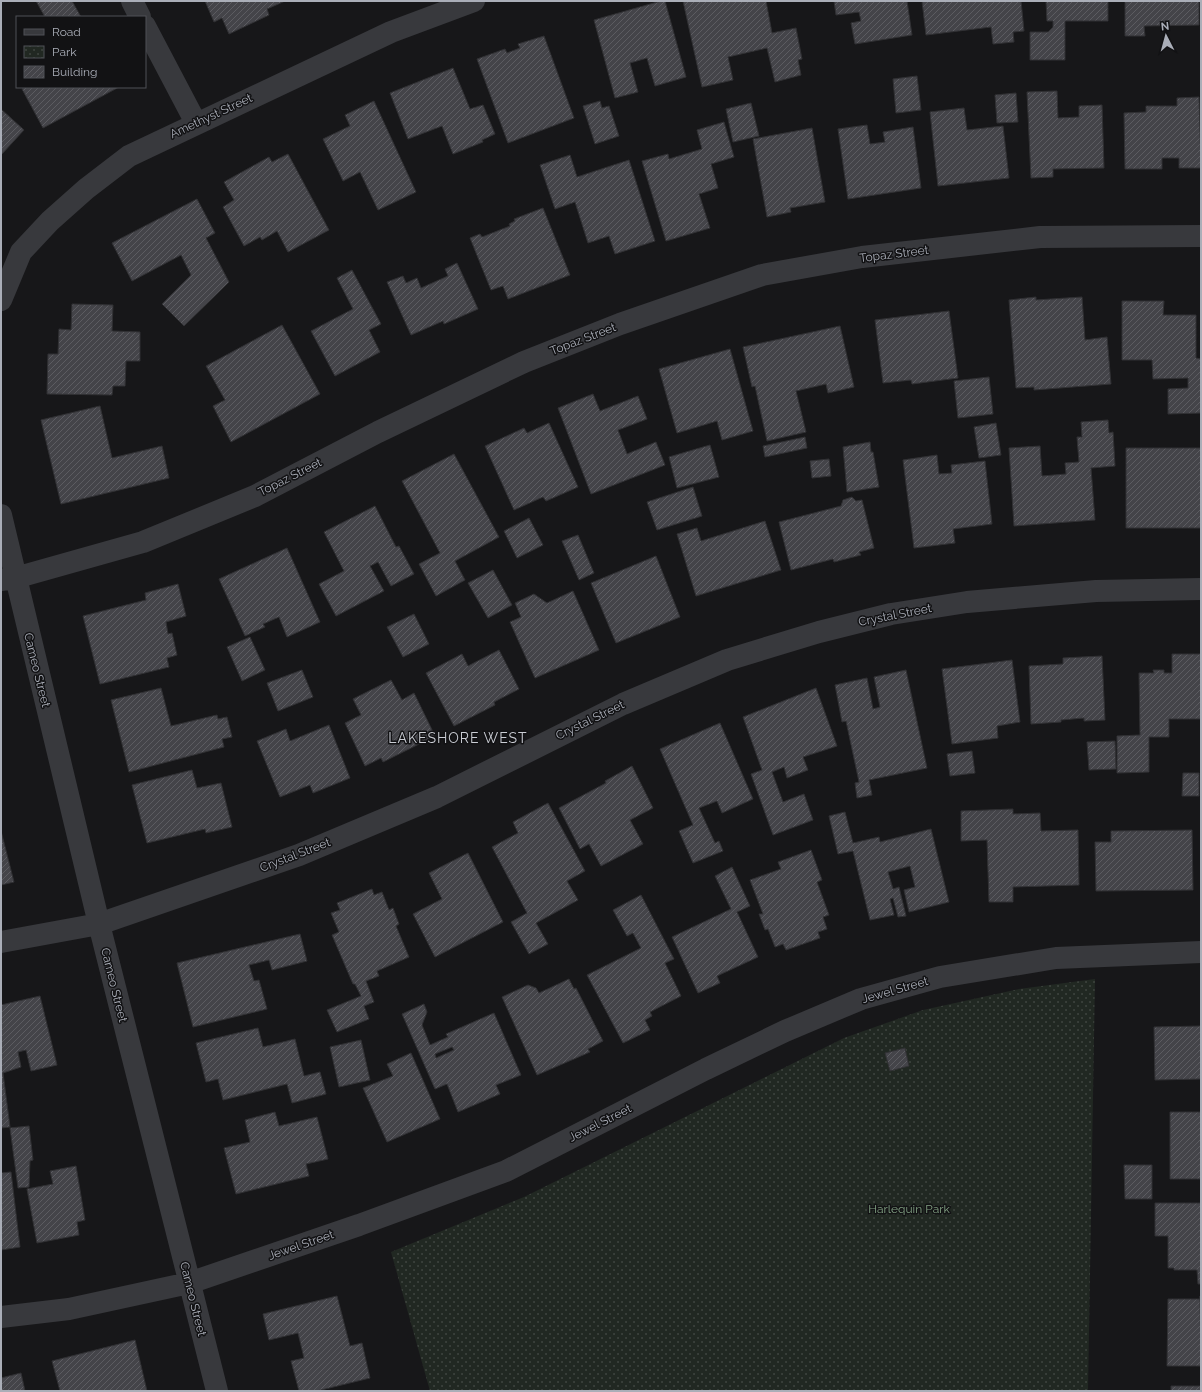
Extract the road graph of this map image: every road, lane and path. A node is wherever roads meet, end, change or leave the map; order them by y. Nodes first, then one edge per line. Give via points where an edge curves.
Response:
1 (132, 1) edge
2 (474, 1) edge
3 (140, 16) edge
4 (146, 28) edge
5 (196, 123) junction
6 (1201, 236) edge
7 (1, 300) edge
8 (1, 515) edge
9 (8, 579) edge
10 (1201, 589) edge
11 (99, 924) junction
12 (1, 942) edge
13 (1201, 952) edge
14 (189, 1283) junction
15 (1, 1317) edge
16 (217, 1391) edge

1 - 3 street
2 - 5 street, Amethyst Street via 391,32
4 - 5 street
5 - 7 street, Amethyst Street via 129,156 50,221 21,252
6 - 9 street, Topaz Street via 1040,237 862,257 762,275 620,324 524,362 378,432 255,496 143,542
8 - 9 street
9 - 11 street, Cameo Street
10 - 11 street, Crystal Street via 1096,591 967,602 891,614 819,632 727,660 623,704 437,797 299,855
11 - 12 street, Crystal Street
11 - 14 street, Cameo Street
13 - 14 street, Jewel Street via 1056,958 940,977 861,999 785,1031 706,1069 506,1171
14 - 15 street, Jewel Street via 69,1309
14 - 16 street, Cameo Street

